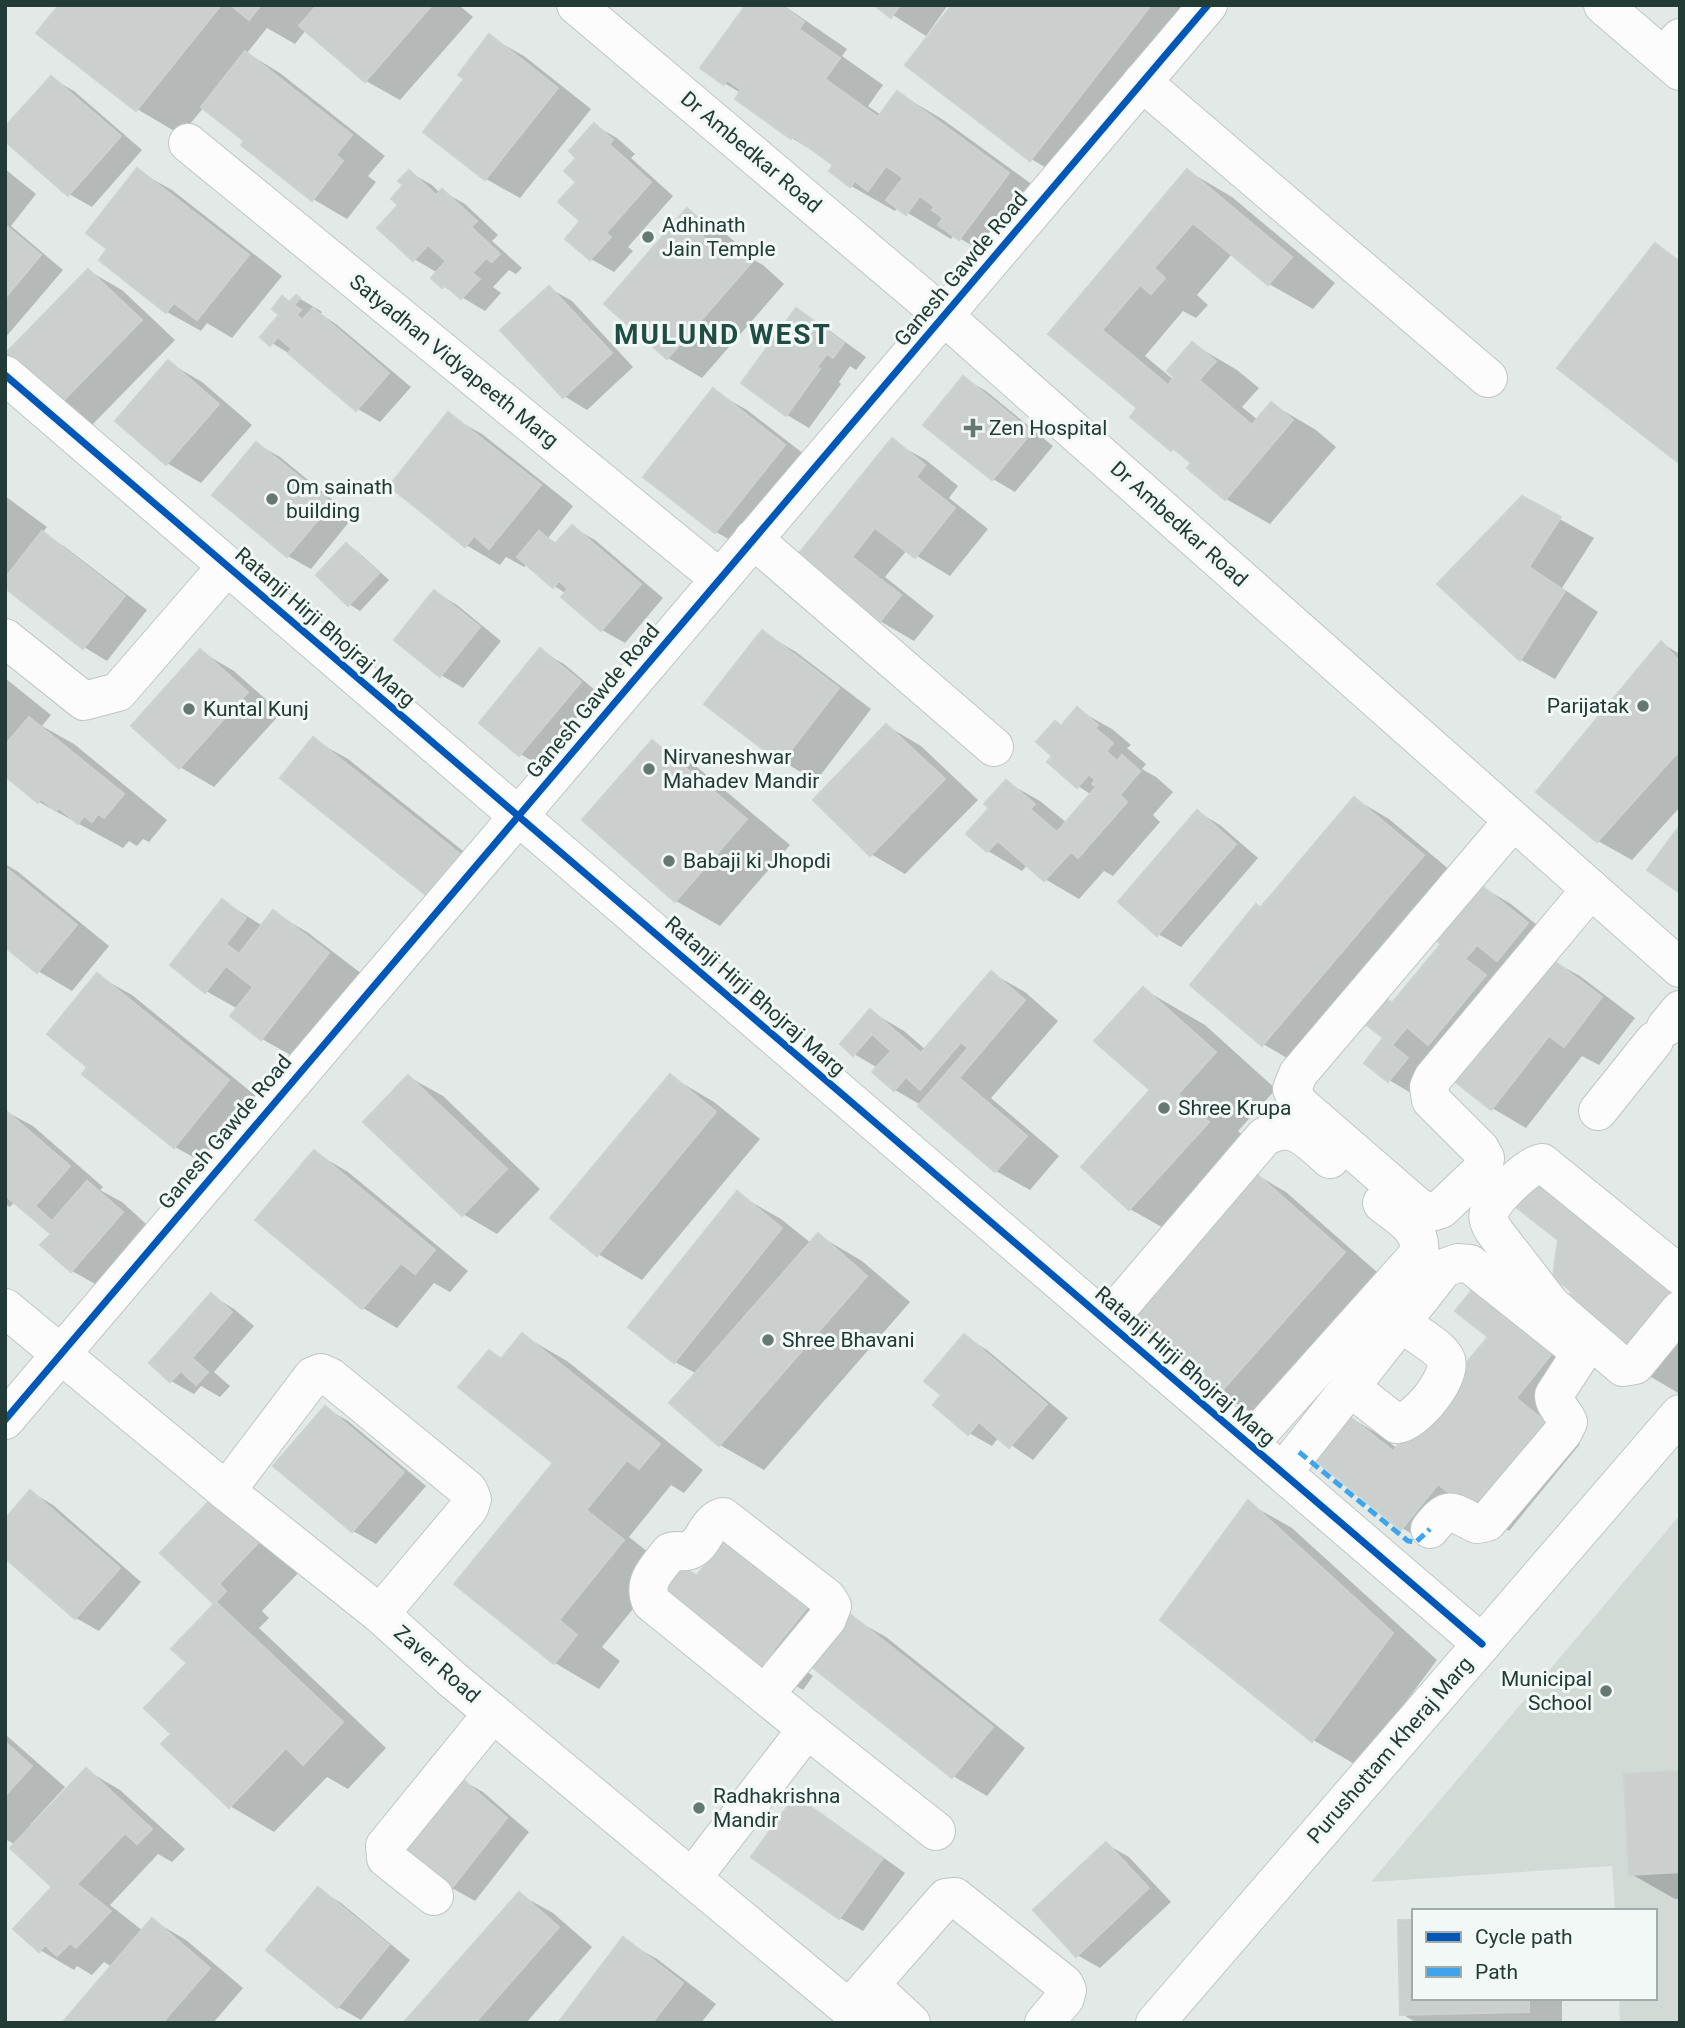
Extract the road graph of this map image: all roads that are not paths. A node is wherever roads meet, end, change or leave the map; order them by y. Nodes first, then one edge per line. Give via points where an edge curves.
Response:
1 (576, 5) edge
2 (1208, 5) edge
3 (1603, 5) edge
4 (1674, 55) edge
5 (1142, 82) junction
6 (188, 143) dead end
7 (944, 316) junction
8 (5, 375) edge
9 (1488, 378) dead end
10 (753, 539) junction
11 (227, 566) junction
12 (720, 579) junction
13 (5, 638) edge
14 (994, 747) dead end
15 (518, 816) junction
16 (1513, 821) junction
17 (1591, 889) junction
18 (1680, 968) edge
19 (1667, 1026) edge
20 (1598, 1111) dead end
21 (1618, 1208) dead end
22 (1680, 1255) edge
23 (1680, 1275) edge
24 (5, 1308) edge
25 (1680, 1310) edge
26 (1107, 1321) junction
27 (1402, 1324) junction
28 (60, 1353) junction
29 (1350, 1387) junction
30 (1680, 1414) edge
31 (5, 1420) edge
32 (1249, 1444) junction
33 (1283, 1472) junction
34 (226, 1491) junction
35 (1430, 1529) dead end
36 (380, 1614) junction
37 (1482, 1644) junction
38 (765, 1694) junction
39 (493, 1713) junction
40 (807, 1729) junction
41 (936, 1831) dead end
42 (692, 1878) junction
43 (434, 1896) dead end
44 (862, 2006) edge
45 (911, 2023) edge
46 (1044, 2023) edge
47 (1155, 2023) edge

1 - 7 street, Dr Ambedkar Road
2 - 5 street, Ganesh Gawde Road
3 - 4 street
5 - 7 street, Ganesh Gawde Road
5 - 9 street
6 - 12 street, Satyadhan Vidyapeeth Marg
7 - 10 street, Ganesh Gawde Road
7 - 16 street, Dr Ambedkar Road
8 - 11 street, Ratanji Hirji Bhojraj Marg
10 - 12 street, Ganesh Gawde Road
10 - 14 street
11 - 13 street via 118,692 84,701
11 - 15 street, Ratanji Hirji Bhojraj Marg
12 - 15 street, Ganesh Gawde Road
15 - 26 street, Ratanji Hirji Bhojraj Marg
15 - 28 street, Ganesh Gawde Road
16 - 17 street, Dr Ambedkar Road
16 - 17 street via 1298,1074 1292,1089 1298,1103 1419,1208 1441,1209 1483,1169 1485,1158 1431,1100 1433,1078
17 - 18 street, Dr Ambedkar Road
19 - 20 street
21 - 22 street
23 - 25 street via 1542,1163 1523,1172 1490,1210 1488,1221 1494,1231 1551,1305 1623,1367 1635,1365
24 - 28 street, Zaver Road
26 - 32 street, Ratanji Hirji Bhojraj Marg
26 - 32 street via 1264,1138 1275,1131 1288,1129 1300,1134 1418,1233 1418,1255
27 - 29 street
27 - 29 street via 1445,1355 1448,1367 1445,1378 1421,1408 1405,1424 1397,1424
27 - 35 street via 1444,1268 1469,1264 1577,1349 1573,1369 1554,1395 1568,1422 1563,1432 1486,1522 1477,1524 1448,1511
28 - 31 street, Ganesh Gawde Road
28 - 34 street, Zaver Road
29 - 33 street
30 - 37 street, Purushottam Kheraj Marg
32 - 33 street, Ratanji Hirji Bhojraj Marg
33 - 37 street, Ratanji Hirji Bhojraj Marg
34 - 36 street, Zaver Road
34 - 36 street via 313,1376 330,1377 468,1490 472,1499
36 - 39 street, Zaver Road
37 - 47 street, Purushottam Kheraj Marg
38 - 38 street via 651,1602 647,1592 648,1582 670,1552 695,1548 716,1519 723,1517 832,1606 827,1619
38 - 40 street
39 - 42 street, Zaver Road
39 - 43 street via 385,1846 386,1858
40 - 41 street
40 - 42 street
42 - 44 street, Zaver Road
44 - 45 street, Zaver Road
44 - 46 street via 946,1898 955,1897 1063,1984 1065,1998

